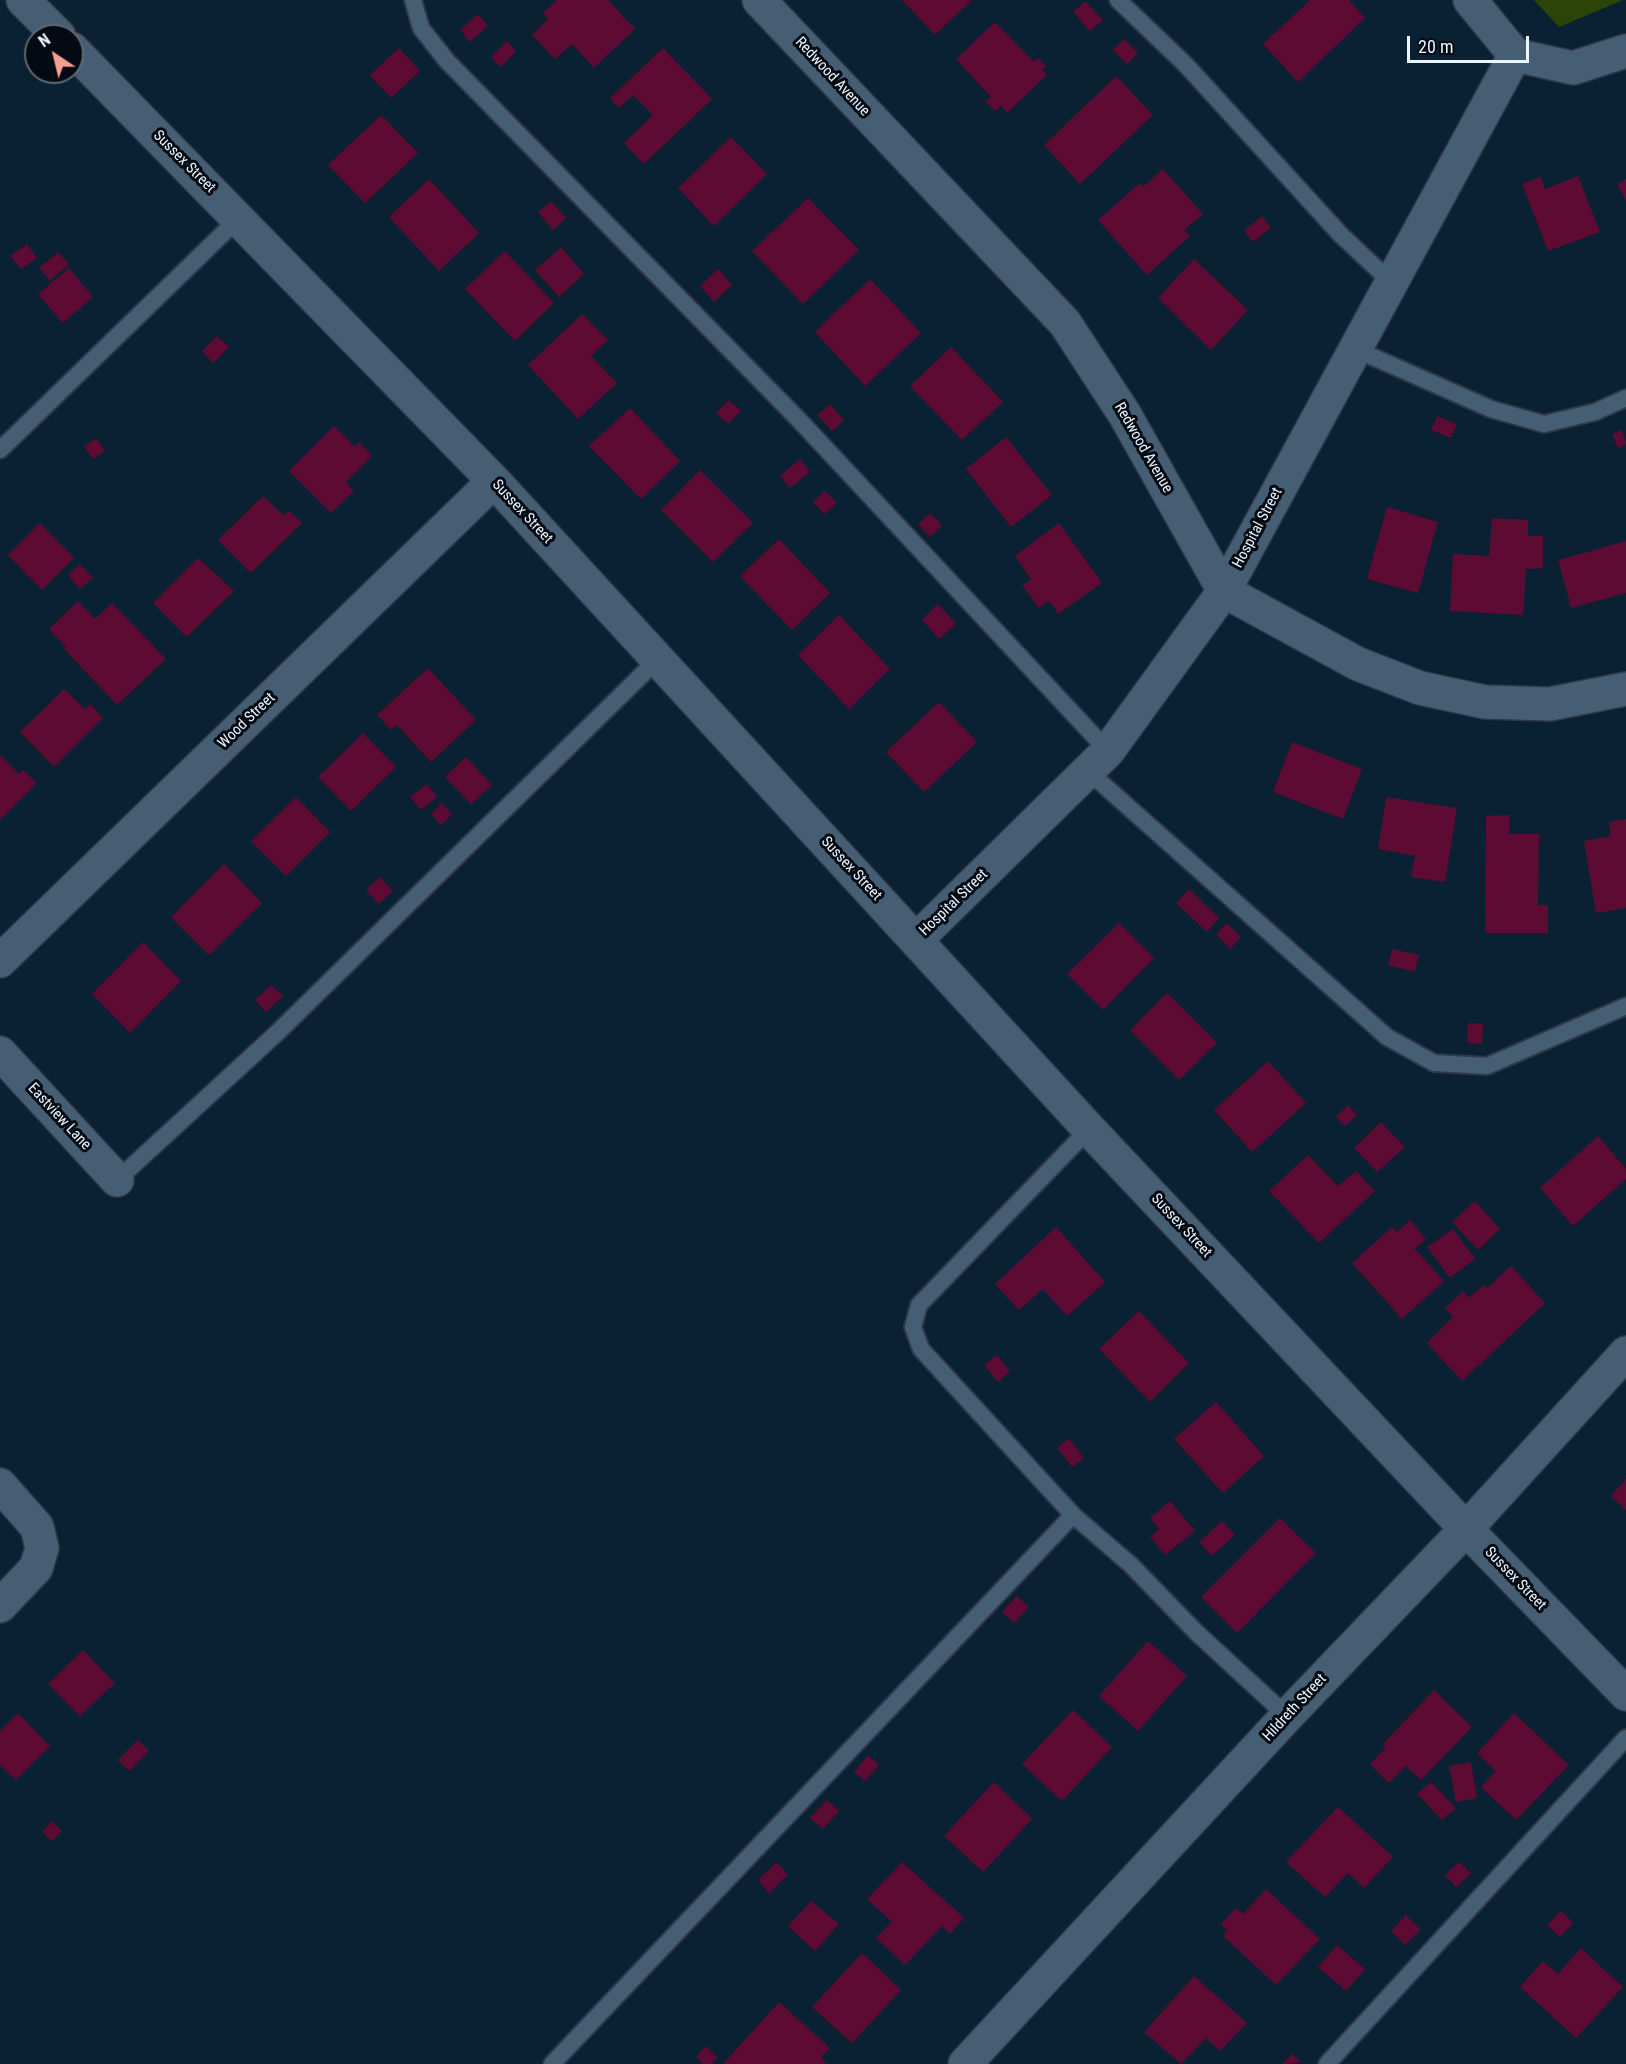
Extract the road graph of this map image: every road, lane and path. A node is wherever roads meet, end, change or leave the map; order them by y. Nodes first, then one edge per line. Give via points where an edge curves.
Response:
1 (23, 0) edge
2 (413, 0) edge
3 (759, 0) edge
4 (1118, 0) edge
5 (1470, 0) edge
6 (47, 24) edge
7 (1624, 48) edge
8 (1515, 55) junction
9 (84, 61) edge
10 (239, 218) junction
11 (1392, 283) junction
12 (1355, 349) junction
13 (1626, 398) edge
14 (0, 450) edge
15 (494, 481) junction
16 (1224, 591) junction
17 (658, 659) junction
18 (1626, 689) edge
19 (1098, 761) junction
20 (916, 940) junction
21 (0, 961) edge
22 (1626, 1006) edge
23 (0, 1053) edge
24 (1089, 1129) junction
25 (117, 1180) joint
26 (1626, 1353) edge
27 (0, 1485) edge
28 (1073, 1515) junction
29 (1466, 1529) junction
30 (0, 1606) edge
31 (1626, 1694) edge
32 (1287, 1716) junction
33 (1626, 1738) edge
34 (552, 2064) edge
35 (965, 2064) edge
36 (1327, 2064) edge

1 - 6 street
2 - 19 lane via 421,28 447,61 801,422
3 - 16 street, Redwood Avenue via 1065,323 1125,415
4 - 11 lane via 1186,65 1340,234
5 - 8 street
7 - 8 street via 1573,68
8 - 11 street, Hospital Street
9 - 10 street, Sussex Street
10 - 14 lane
10 - 15 street, Sussex Street
11 - 12 street, Hospital Street
12 - 13 lane via 1491,409 1544,424 1595,412
12 - 16 street, Hospital Street
15 - 17 street, Sussex Street
15 - 21 street, Wood Street
16 - 18 street via 1358,664 1420,688 1485,702 1550,704
16 - 19 street, Hospital Street
17 - 20 street, Sussex Street
17 - 25 lane via 278,1032
19 - 20 street, Hospital Street
19 - 22 lane via 1388,1037 1434,1063 1487,1066
20 - 24 street, Sussex Street
23 - 25 street, Eastview Lane
24 - 28 lane via 919,1305 913,1327 921,1349
24 - 29 street, Sussex Street
26 - 29 street, Hildreth Street
27 - 30 street via 37,1527 42,1548 36,1568
28 - 32 lane via 1131,1565
28 - 34 lane
29 - 31 street, Sussex Street
29 - 32 street, Hildreth Street
32 - 35 street, Hildreth Street
33 - 36 lane

